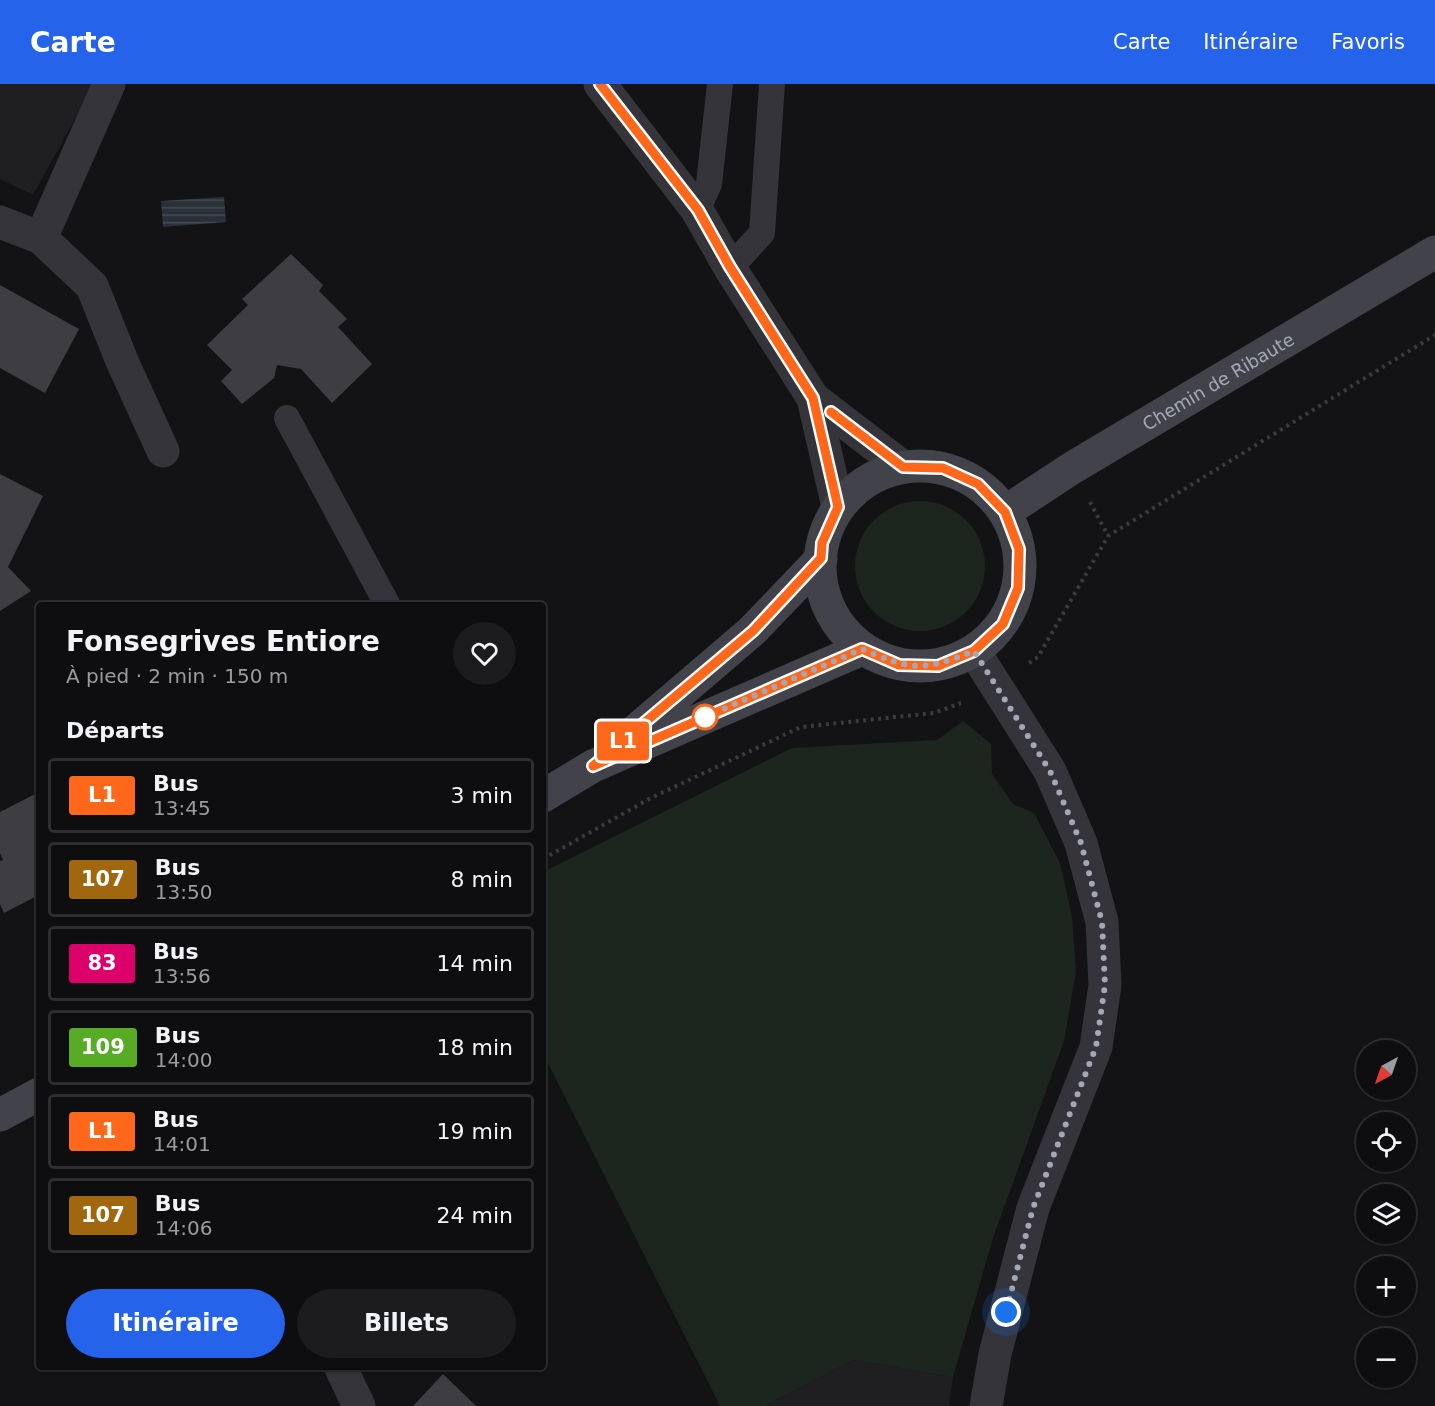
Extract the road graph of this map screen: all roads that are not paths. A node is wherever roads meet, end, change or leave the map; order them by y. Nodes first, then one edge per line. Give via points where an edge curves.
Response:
1 (109, 84) edge
2 (600, 84) edge
3 (720, 84) edge
4 (772, 84) edge
5 (698, 210) junction
6 (0, 222) edge
7 (40, 238) junction
8 (1435, 252) edge
9 (730, 267) junction
10 (813, 398) junction
11 (287, 418) dead end
12 (164, 451) dead end
13 (903, 467) junction
14 (838, 507) junction
15 (1005, 512) junction
16 (821, 558) junction
17 (386, 602) edge
18 (862, 649) junction
19 (974, 651) junction
20 (593, 766) junction
21 (546, 794) edge
22 (36, 1096) edge
23 (0, 1114) edge
24 (342, 1370) edge
25 (359, 1406) edge
26 (986, 1406) edge

1 - 7 street
2 - 5 street
3 - 5 lane via 709,184
4 - 9 lane via 762,233
5 - 9 street
6 - 7 street
7 - 12 street via 92,286
8 - 15 main road, Chemin de Ribaute
9 - 10 street
10 - 13 street
10 - 14 street
11 - 17 lane
13 - 14 main road via 867,480
13 - 15 main road via 943,468 978,484
14 - 16 main road via 822,543
15 - 19 main road via 1019,549 1018,588 1003,624
16 - 18 main road via 821,583 835,620
16 - 20 main road via 753,631
18 - 19 main road via 899,665 938,666
18 - 20 main road
19 - 26 street via 1050,771 1081,843 1102,922 1105,985 1096,1047 1033,1208 995,1354
20 - 21 main road
22 - 23 main road
24 - 25 street

